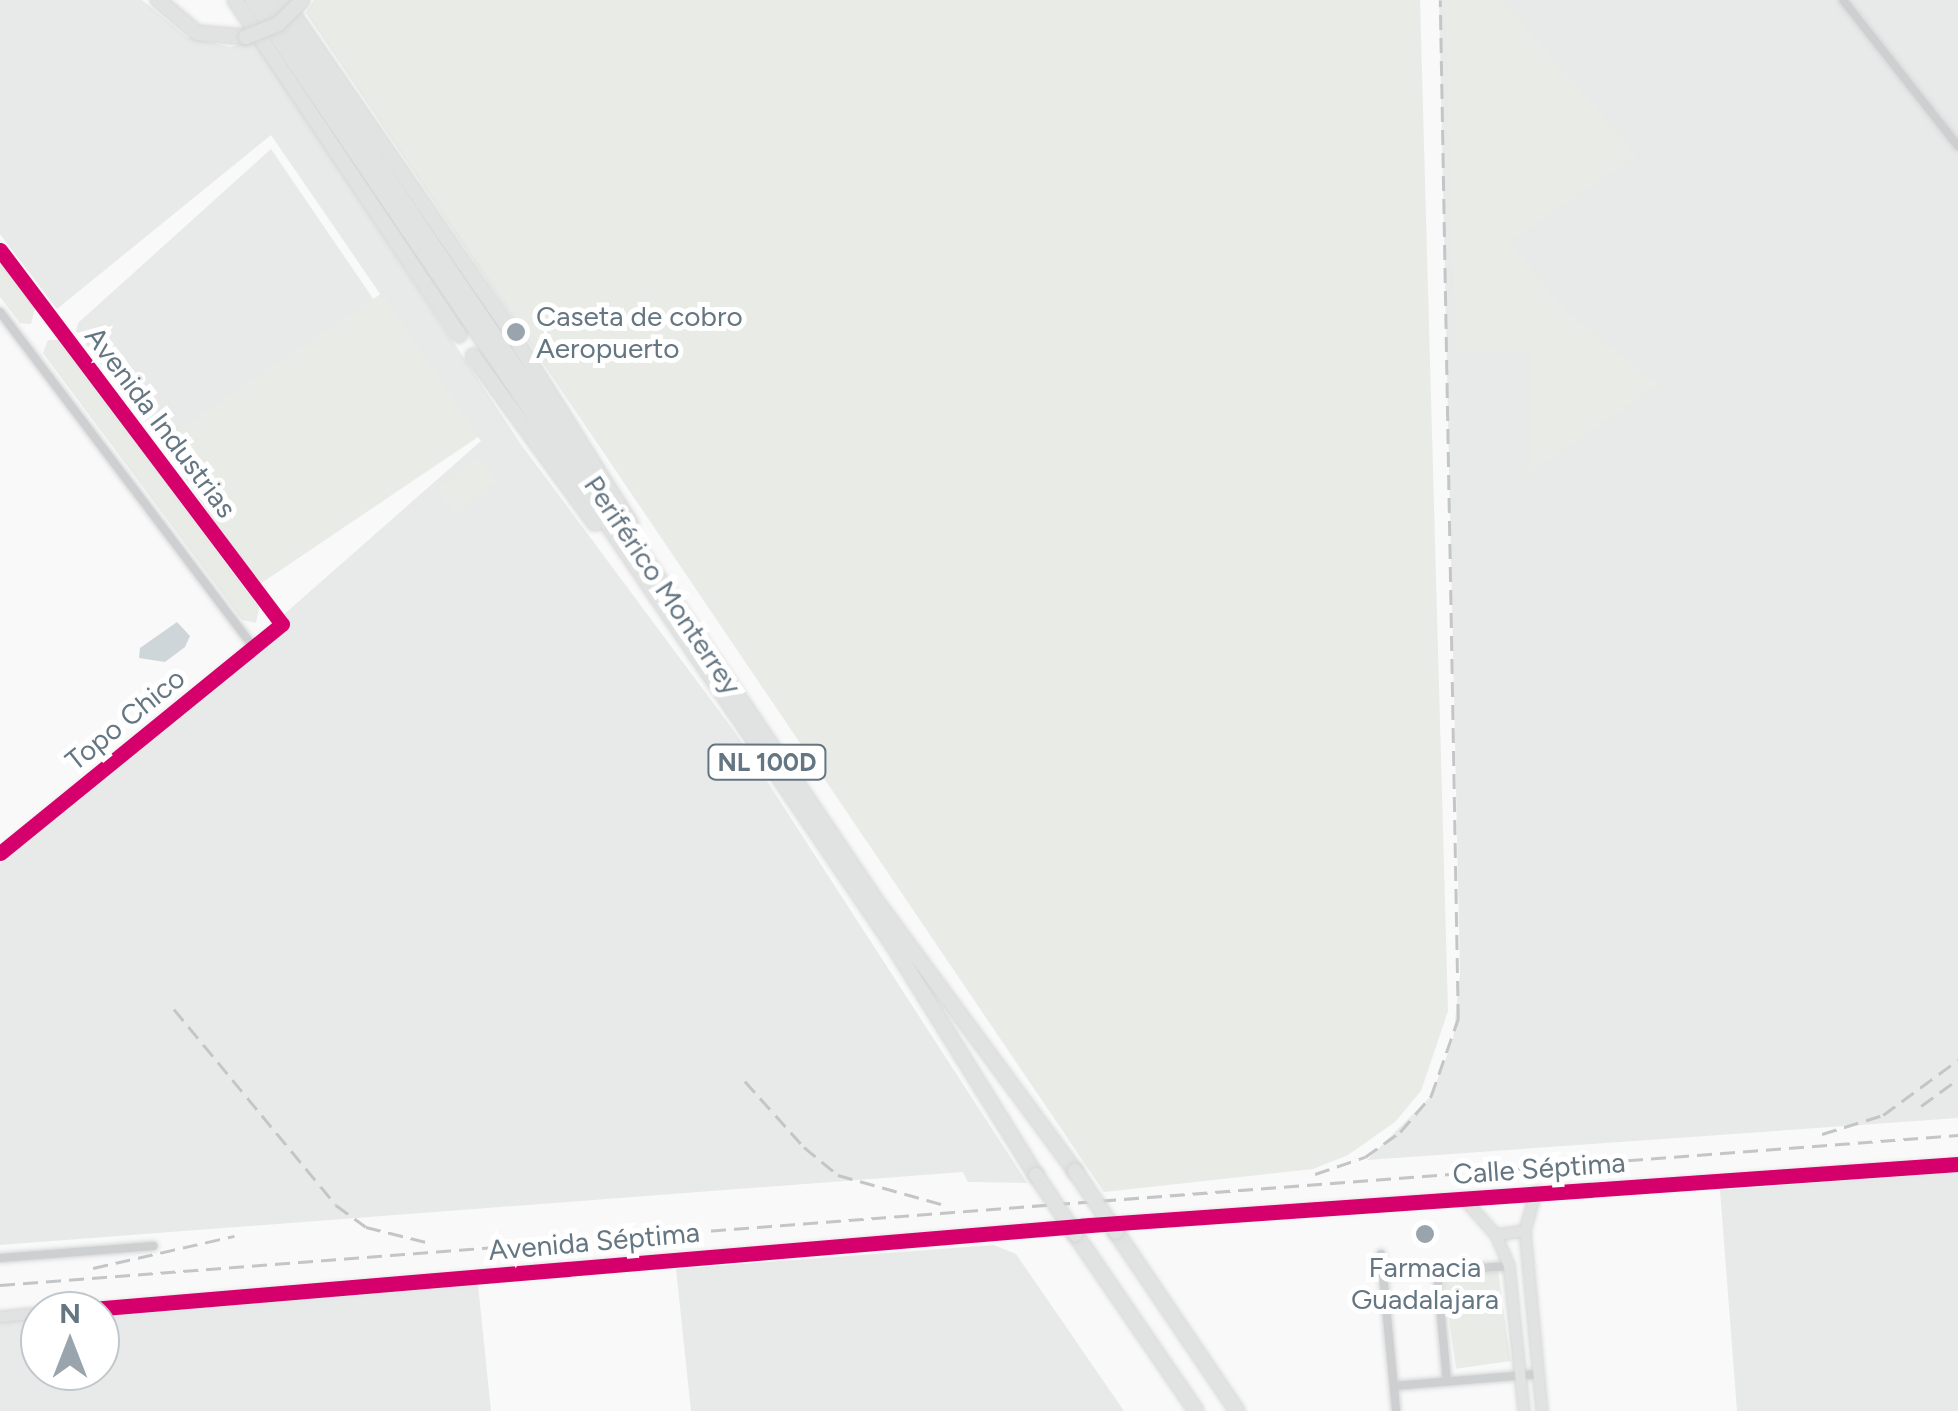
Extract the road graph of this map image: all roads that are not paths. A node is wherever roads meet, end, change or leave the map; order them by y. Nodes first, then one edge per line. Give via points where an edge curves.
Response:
1 (158, 0) edge
2 (236, 0) edge
3 (252, 0) edge
4 (268, 0) edge
5 (283, 0) edge
6 (302, 0) edge
7 (1843, 0) edge
8 (1958, 146) edge
9 (0, 250) edge
10 (0, 312) edge
11 (506, 324) dead end
12 (459, 335) dead end
13 (519, 345) dead end
14 (473, 356) dead end
15 (642, 566) junction
16 (282, 624) joint
17 (254, 646) junction
18 (0, 854) edge
19 (1958, 1164) edge
20 (1536, 1192) junction
21 (1463, 1198) junction
22 (1119, 1227) junction
23 (1525, 1231) junction
24 (1496, 1235) junction
25 (154, 1246) dead end
26 (1382, 1254) dead end
27 (0, 1258) edge
28 (1509, 1266) junction
29 (1437, 1270) junction
30 (1384, 1275) junction
31 (120, 1307) edge
32 (1538, 1374) junction
33 (1522, 1375) junction
34 (1447, 1380) junction
35 (1394, 1386) junction
36 (1196, 1411) edge
37 (1237, 1411) edge
38 (1396, 1411) edge
39 (1524, 1411) edge
40 (1542, 1411) edge

1 - 6 highway, bridge via 197,32 246,37 278,24
2 - 12 highway
3 - 15 highway, Periférico Monterrey / NL 100D
4 - 15 highway, Periférico Monterrey / NL 100D
5 - 11 highway
7 - 8 street
9 - 16 street, Avenida Industrias
10 - 17 street
13 - 15 highway via 620,504
14 - 15 highway
15 - 22 highway, Periférico Monterrey / NL 100D, bridge via 879,905
15 - 36 highway, Periférico Monterrey / NL 100D, bridge
16 - 17 street, Topo Chico
17 - 18 street, Topo Chico
19 - 20 street, Calle Séptima
20 - 21 street, Calle Séptima
20 - 23 street
21 - 22 street, Calle Séptima
21 - 24 street
22 - 31 street, Avenida Séptima
22 - 37 highway, Periférico Monterrey / NL 100D
23 - 24 street
23 - 32 street
24 - 28 street
25 - 27 street
26 - 30 street
28 - 29 street
28 - 33 street
29 - 30 street
29 - 34 street
30 - 35 street
32 - 33 street
32 - 40 street
33 - 34 street
33 - 39 street
34 - 35 street
35 - 38 street

